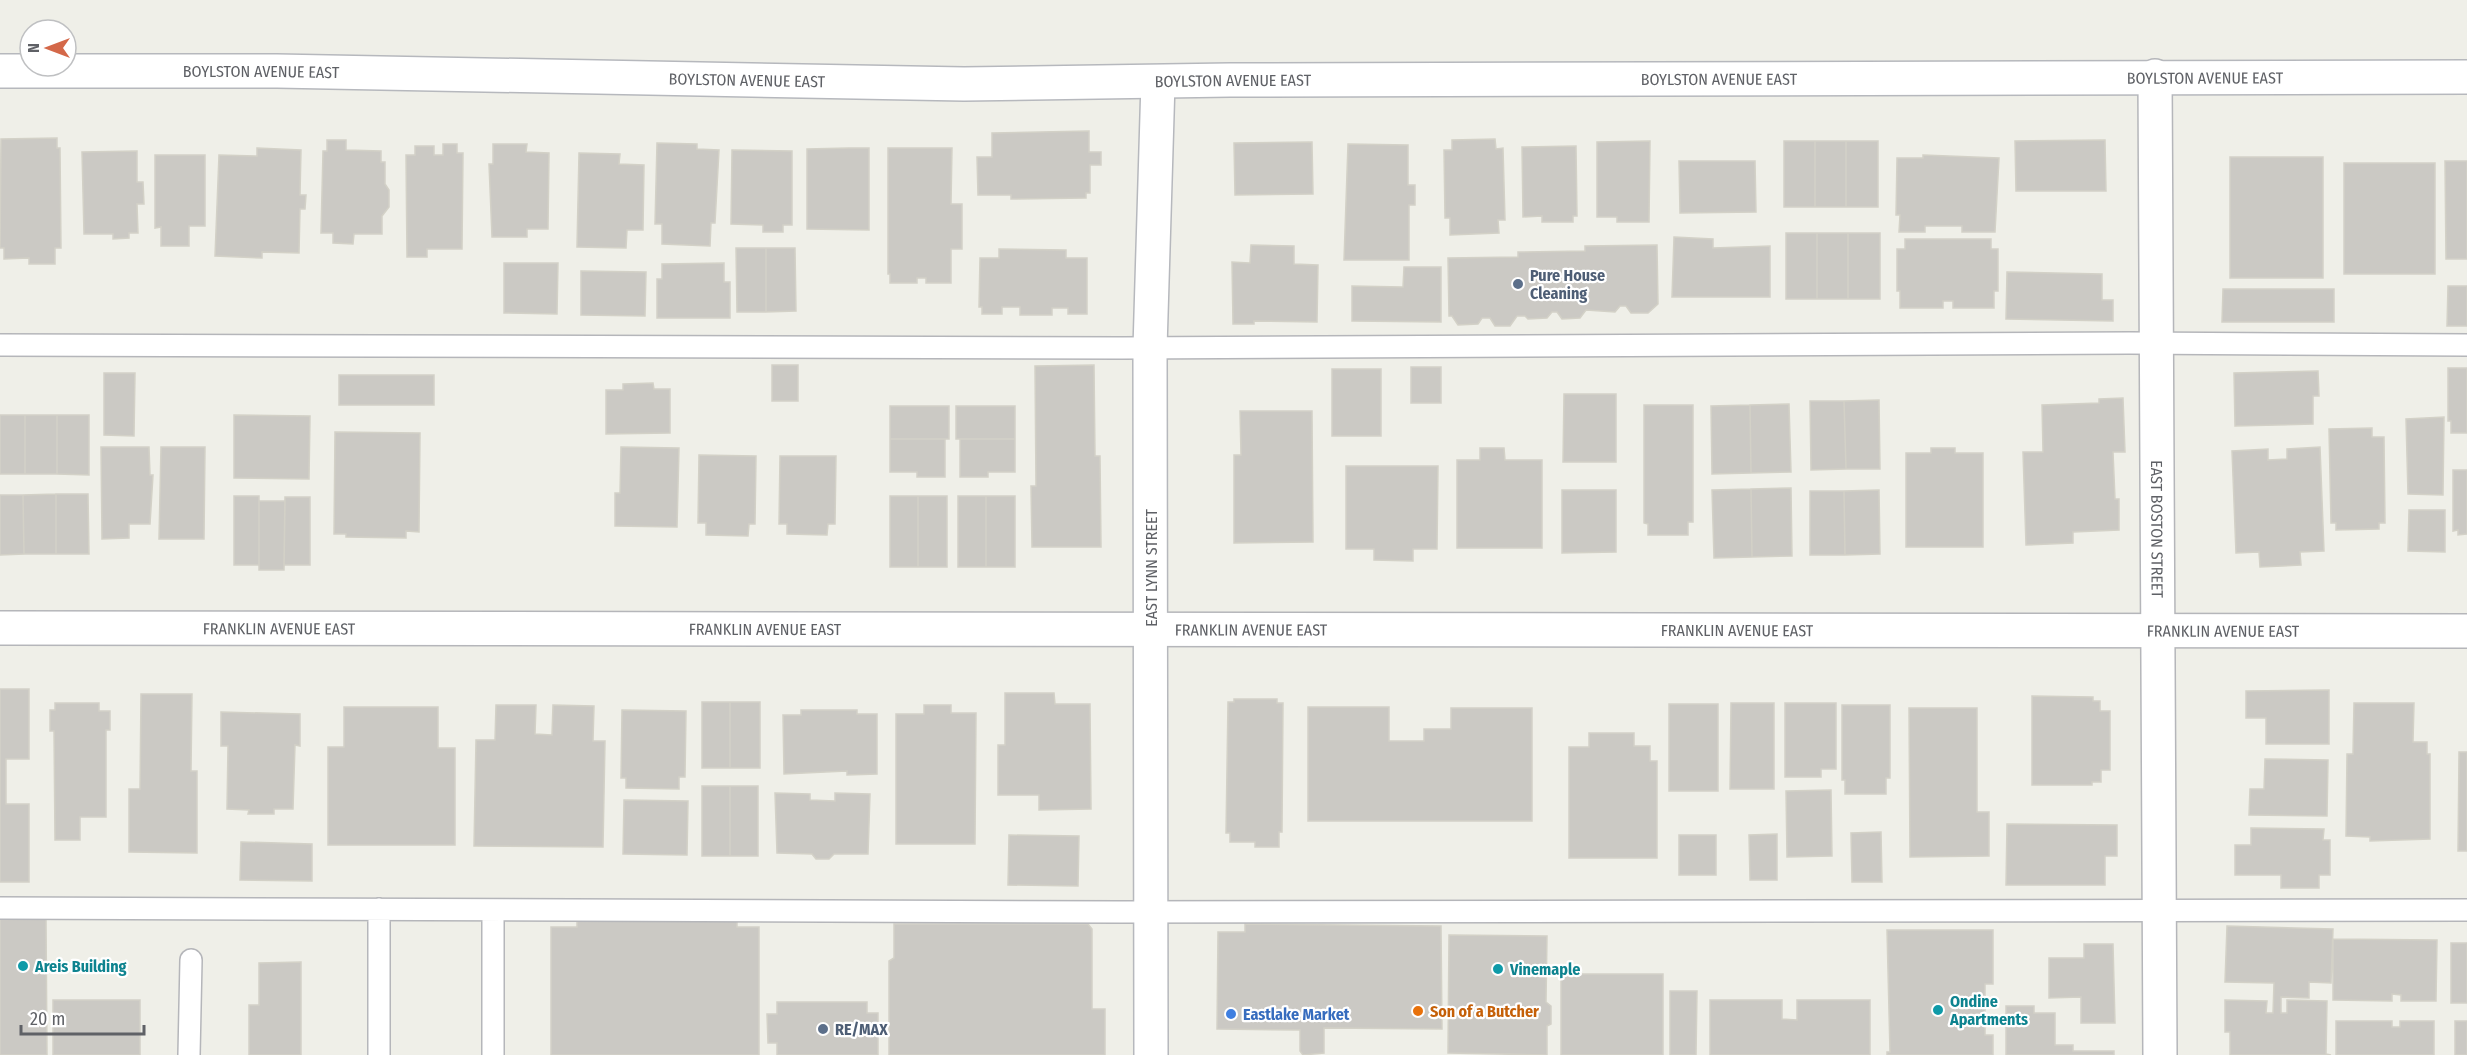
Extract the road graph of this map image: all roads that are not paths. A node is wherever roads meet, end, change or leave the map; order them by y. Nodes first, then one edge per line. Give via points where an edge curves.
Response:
1 (0, 71) edge
2 (2155, 76) junction
3 (2467, 77) edge
4 (1158, 82) junction
5 (2157, 343) junction
6 (0, 345) edge
7 (2467, 345) edge
8 (1150, 348) junction
9 (0, 628) edge
10 (1152, 631) junction
11 (2467, 632) edge
12 (2158, 633) junction
13 (0, 908) edge
14 (379, 909) junction
15 (2159, 909) junction
16 (494, 910) junction
17 (2467, 910) edge
18 (1149, 912) junction
19 (191, 960) dead end
20 (189, 1055) edge
21 (378, 1055) edge
22 (493, 1055) edge
23 (1151, 1055) edge
24 (2160, 1055) edge

1 - 4 street, BOYLSTON AVENUE EAST via 277,71 964,84
2 - 3 street, BOYLSTON AVENUE EAST
2 - 4 street, BOYLSTON AVENUE EAST
2 - 5 street, EAST BOSTON STREET
4 - 8 street, EAST LYNN STREET
5 - 7 lane
5 - 8 lane
5 - 12 street, EAST BOSTON STREET
6 - 8 lane
8 - 10 street, EAST LYNN STREET
9 - 10 street, FRANKLIN AVENUE EAST
10 - 12 street, FRANKLIN AVENUE EAST
10 - 18 street, EAST LYNN STREET
11 - 12 street, FRANKLIN AVENUE EAST
12 - 15 street, EAST BOSTON STREET
13 - 14 lane
14 - 16 lane
14 - 21 lane
15 - 17 lane
15 - 18 lane
15 - 24 street, EAST BOSTON STREET
16 - 18 lane
16 - 22 lane
18 - 23 street, EAST LYNN STREET
19 - 20 lane

